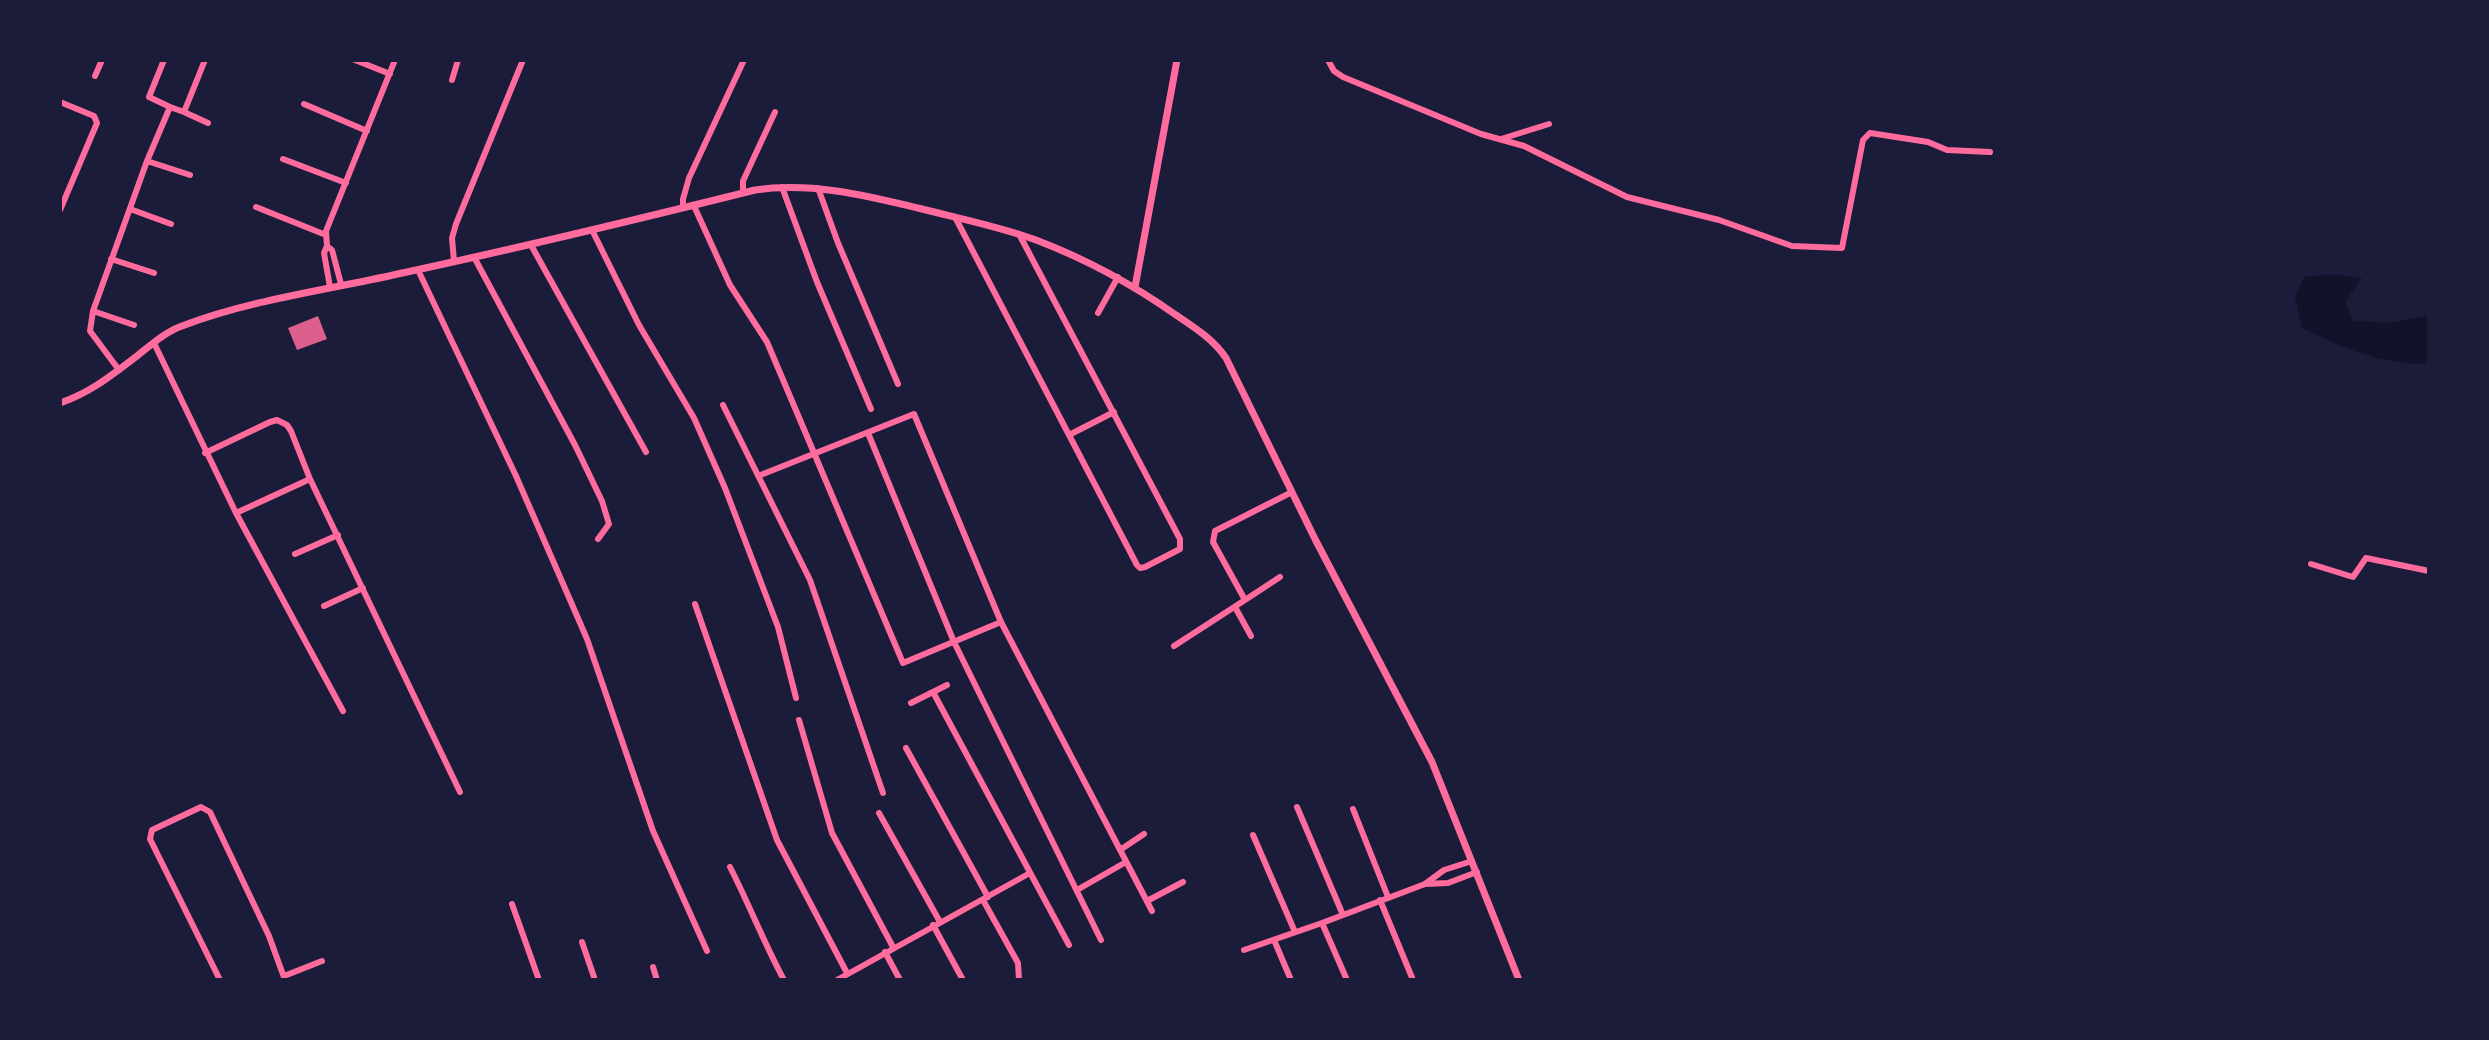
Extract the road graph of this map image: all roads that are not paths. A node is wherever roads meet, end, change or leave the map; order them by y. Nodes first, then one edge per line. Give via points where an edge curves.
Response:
1 (102, 60) edge
2 (164, 60) edge
3 (205, 60) edge
4 (355, 60) edge
5 (395, 60) edge
6 (458, 60) edge
7 (523, 60) edge
8 (744, 60) edge
9 (1177, 60) edge
10 (1328, 60) edge
11 (390, 74) junction
12 (95, 76) dead end
13 (452, 80) dead end
14 (60, 102) edge
15 (304, 104) dead end
16 (170, 107) junction
17 (184, 112) junction
18 (775, 112) dead end
19 (208, 123) dead end
20 (1549, 124) dead end
21 (367, 131) junction
22 (1501, 139) junction
23 (1990, 152) dead end
24 (283, 159) dead end
25 (147, 161) junction
26 (190, 175) dead end
27 (346, 183) junction
28 (782, 187) junction
29 (818, 188) junction
30 (743, 193) junction
31 (694, 206) junction
32 (256, 207) dead end
33 (683, 208) junction
34 (130, 209) junction
35 (60, 210) edge
36 (955, 217) junction
37 (171, 224) dead end
38 (593, 232) junction
39 (1019, 234) junction
40 (326, 235) junction
41 (531, 245) junction
42 (327, 246) junction
43 (474, 257) junction
44 (111, 259) junction
45 (454, 261) junction
46 (418, 270) junction
47 (154, 273) dead end
48 (1118, 277) junction
49 (341, 284) junction
50 (330, 287) junction
51 (1135, 287) junction
52 (93, 311) junction
53 (1098, 313) dead end
54 (134, 325) dead end
55 (154, 343) junction
56 (119, 370) junction
57 (898, 384) dead end
58 (60, 403) edge
59 (723, 405) dead end
60 (871, 409) dead end
61 (1114, 412) junction
62 (868, 433) junction
63 (1069, 435) junction
64 (646, 452) dead end
65 (205, 453) junction
66 (815, 454) junction
67 (758, 476) junction
68 (310, 479) junction
69 (1292, 492) junction
70 (236, 513) junction
71 (338, 535) junction
72 (598, 539) dead end
73 (295, 554) dead end
74 (2311, 564) dead end
75 (2429, 571) edge
76 (1280, 577) dead end
77 (363, 588) junction
78 (1245, 600) junction
79 (695, 604) dead end
80 (324, 606) dead end
81 (1235, 607) junction
82 (1001, 622) junction
83 (1251, 636) dead end
84 (954, 642) junction
85 (1174, 646) dead end
86 (947, 685) dead end
87 (933, 692) junction
88 (796, 698) dead end
89 (911, 703) dead end
90 (343, 711) dead end
91 (799, 720) dead end
92 (906, 748) dead end
93 (460, 792) dead end
94 (883, 793) dead end
95 (1297, 807) dead end
96 (1353, 809) dead end
97 (879, 813) dead end
98 (1144, 834) dead end
99 (1253, 835) dead end
100 (1120, 850) junction
101 (1472, 861) junction
102 (1126, 862) junction
103 (730, 867) dead end
104 (1477, 872) junction
105 (1030, 873) junction
106 (1183, 882) dead end
107 (1425, 884) junction
108 (1077, 890) junction
109 (1388, 897) junction
110 (986, 898) junction
111 (1380, 900) junction
112 (1147, 901) junction
113 (512, 904) dead end
114 (1152, 911) dead end
115 (1343, 915) junction
116 (1322, 923) junction
117 (937, 924) junction
118 (1295, 932) junction
119 (1101, 940) dead end
120 (1274, 940) junction
121 (582, 942) dead end
122 (1069, 945) dead end
123 (893, 947) junction
124 (1244, 950) dead end
125 (707, 951) dead end
126 (885, 952) junction
127 (322, 961) dead end
128 (653, 967) dead end
129 (847, 973) junction
130 (285, 978) edge
131 (220, 980) edge
132 (539, 980) edge
133 (595, 980) edge
134 (657, 980) edge
135 (784, 980) edge
136 (837, 980) edge
137 (900, 980) edge
138 (963, 980) edge
139 (1019, 980) edge
140 (1291, 980) edge
141 (1347, 980) edge
142 (1413, 980) edge
143 (1519, 980) edge

1 - 12 street
2 - 16 street via 149,97
3 - 17 street
4 - 11 street
5 - 11 street
6 - 13 street
7 - 45 street via 456,224
8 - 33 street via 689,178
9 - 51 street
10 - 22 street via 1343,77
11 - 21 street
14 - 35 street via 94,116 97,123
15 - 21 street
16 - 17 street
16 - 25 street
17 - 19 street
18 - 30 street via 743,181
20 - 22 street
21 - 27 street
22 - 23 street via 1627,197 1719,220 1792,246 1842,248 1863,140 1870,133 1947,150
24 - 27 street
25 - 26 street
25 - 34 street
27 - 40 street
28 - 29 street
28 - 30 street
28 - 60 street
29 - 36 street
29 - 57 street
30 - 31 street
31 - 33 street
31 - 66 street via 730,285 767,342
32 - 40 street
33 - 38 street
34 - 37 street
34 - 44 street
36 - 39 street
36 - 63 street
38 - 41 street
38 - 88 street via 694,418 725,488 778,627
39 - 48 street
39 - 61 street
40 - 42 street
41 - 43 street
41 - 64 street
42 - 49 street
42 - 50 street
43 - 45 street
43 - 72 street via 602,501 609,524
44 - 47 street
44 - 52 street
45 - 46 street
46 - 49 street
46 - 125 street via 587,639 653,831
48 - 51 street
48 - 53 street
49 - 50 street
50 - 55 street via 194,322
51 - 69 street via 1219,348
52 - 54 street
52 - 56 street via 90,331
55 - 56 street
55 - 65 street
56 - 58 street
59 - 67 street
61 - 63 street
61 - 63 street via 1181,543 1156,562 1137,565
62 - 66 street
62 - 82 street via 914,414
62 - 84 street
65 - 68 street via 277,420 287,425
65 - 70 street
66 - 67 street
66 - 84 street via 903,663
67 - 94 street via 810,580
68 - 70 street
68 - 71 street
69 - 78 street via 1213,535
69 - 101 street via 1423,742
70 - 90 street
71 - 73 street
71 - 77 street
74 - 75 street via 2353,577 2366,558
76 - 78 street
77 - 80 street
77 - 93 street
78 - 81 street
79 - 129 street via 777,840
81 - 83 street
81 - 85 street
82 - 84 street
82 - 100 street
84 - 108 street
86 - 87 street
87 - 89 street
87 - 105 street
91 - 123 street via 832,833
92 - 110 street
95 - 115 street
96 - 109 street
97 - 117 street
98 - 100 street
99 - 118 street
100 - 102 street
101 - 104 street
101 - 107 street via 1444,870
102 - 108 street
102 - 112 street
103 - 135 street
104 - 107 street via 1448,883
104 - 143 street
105 - 110 street
105 - 122 street
106 - 112 street
107 - 109 street
108 - 119 street
109 - 111 street
110 - 117 street
110 - 139 street via 1018,963
111 - 115 street
111 - 142 street
112 - 114 street
113 - 132 street
115 - 116 street
116 - 118 street
116 - 141 street
117 - 123 street
117 - 138 street
118 - 120 street
120 - 124 street
120 - 140 street
121 - 133 street
123 - 126 street
126 - 129 street
126 - 137 street
127 - 130 street
128 - 134 street
129 - 136 street
130 - 131 street via 210,812 201,807 152,830 150,839

